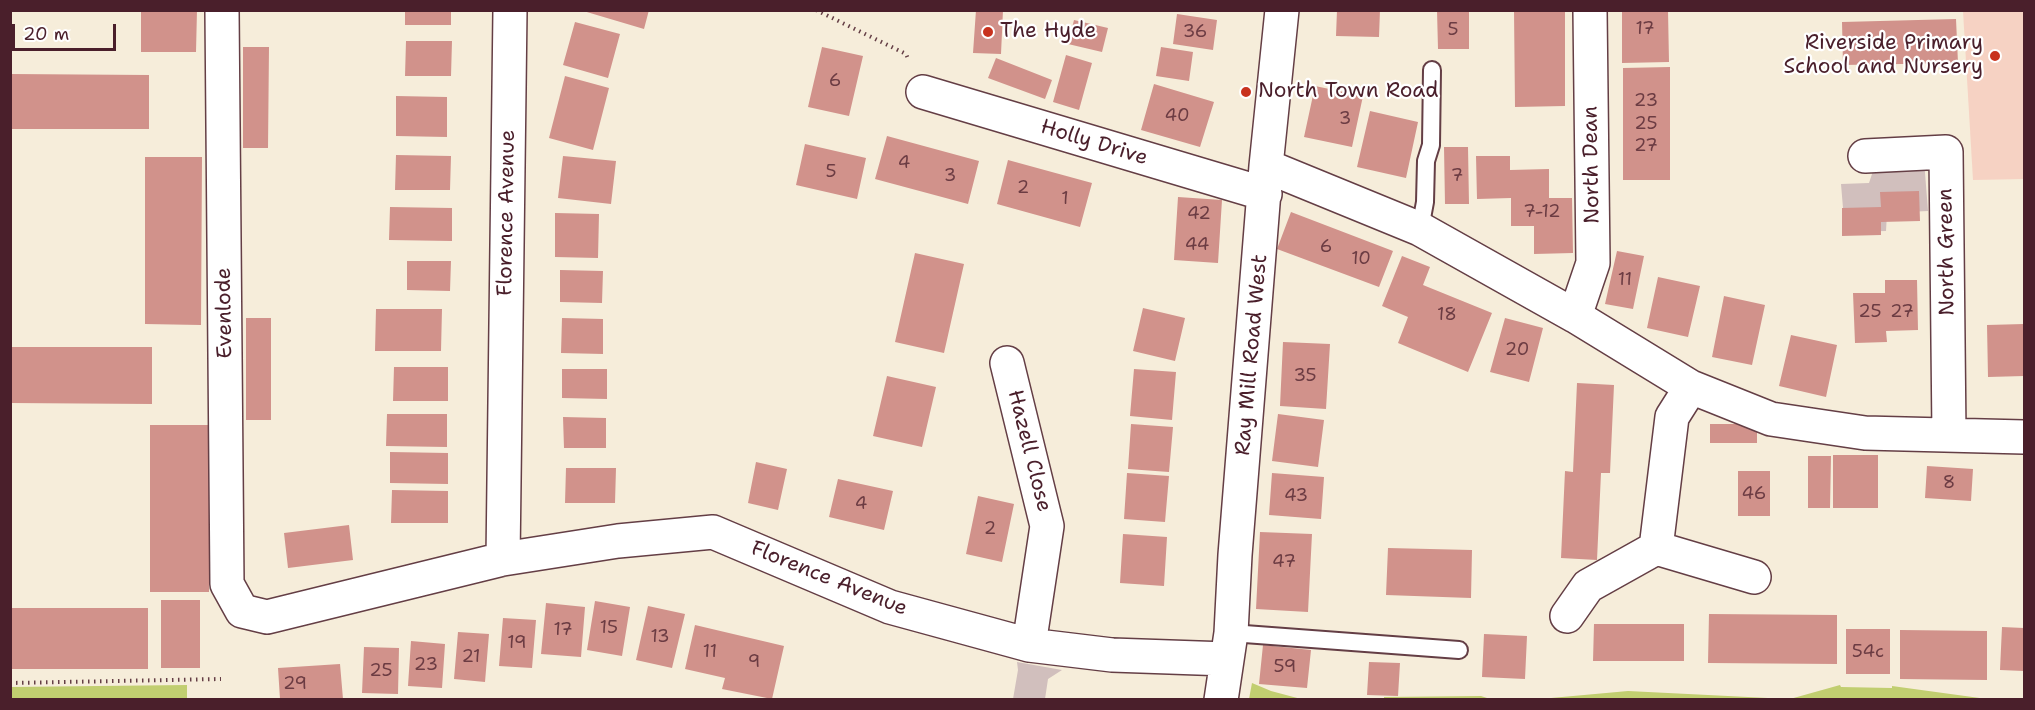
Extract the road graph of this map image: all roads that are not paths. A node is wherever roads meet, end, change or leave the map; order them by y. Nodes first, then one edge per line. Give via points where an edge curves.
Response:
1 (222, 10) edge
2 (510, 10) edge
3 (1282, 10) edge
4 (1590, 10) edge
5 (1432, 70) dead end
6 (923, 92) road end
7 (1865, 156) dead end
8 (1265, 180) junction
9 (1420, 229) junction
10 (1575, 316) junction
11 (1007, 363) dead end
12 (1691, 387) junction
13 (1949, 435) junction
14 (2025, 437) edge
15 (1656, 548) junction
16 (503, 559) junction
17 (1754, 577) dead end
18 (242, 611) joint
19 (1567, 616) dead end
20 (1029, 645) junction
21 (1229, 646) junction
22 (1459, 650) dead end
23 (1221, 699) edge

1 - 18 street, Evenlode via 227,584
2 - 16 street, Florence Avenue
3 - 8 street, Ray Mill Road West
4 - 10 street, North Dean via 1593,263
5 - 9 lane via 1431,145
6 - 8 street, Holly Drive
7 - 13 street, North Green via 1946,152
8 - 9 street
8 - 21 street, Ray Mill Road West
9 - 10 street
10 - 12 street
11 - 20 street, Hazell Close via 1047,526
12 - 13 street via 1771,419 1865,433
12 - 15 street via 1672,417
13 - 14 street
15 - 17 street
15 - 19 street via 1588,586
16 - 18 street, Florence Avenue via 267,617
16 - 20 street, Florence Avenue via 618,540 713,532 890,607
20 - 21 street, Florence Avenue via 1112,655
21 - 22 lane
21 - 23 street, Ray Mill Road West

